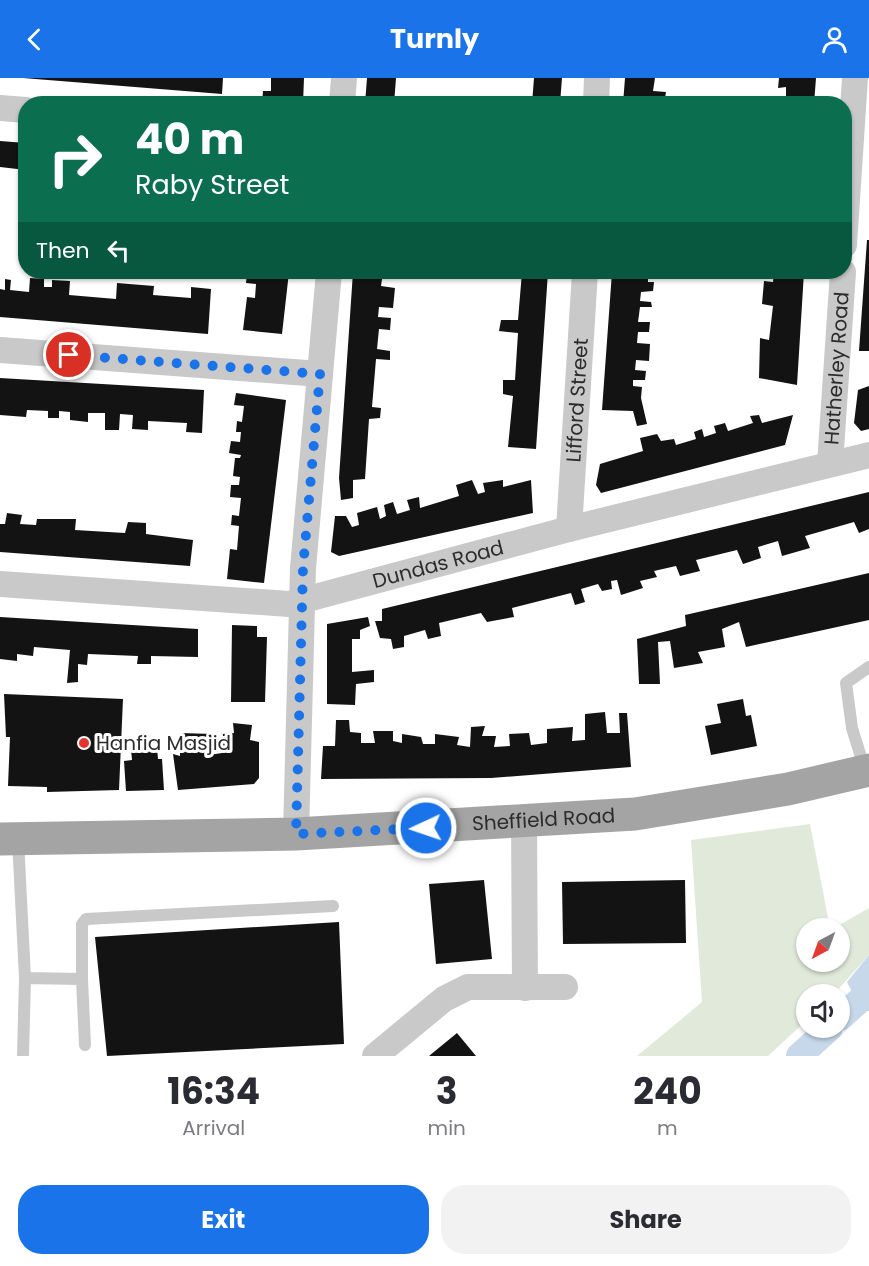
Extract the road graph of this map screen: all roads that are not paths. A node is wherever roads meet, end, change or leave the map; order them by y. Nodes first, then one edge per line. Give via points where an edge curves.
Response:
1 (344, 78) edge
2 (597, 78) edge
3 (855, 78) edge
4 (343, 96) edge
5 (596, 96) edge
6 (0, 108) edge
7 (18, 109) edge
8 (852, 124) edge
9 (327, 279) edge
10 (585, 279) edge
11 (843, 279) edge
12 (0, 350) edge
13 (320, 374) junction
14 (869, 455) edge
15 (830, 464) junction
16 (569, 529) junction
17 (0, 584) edge
18 (304, 598) junction
19 (869, 667) edge
20 (867, 770) edge
21 (524, 822) junction
22 (296, 834) junction
23 (9, 840) edge
24 (333, 906) dead end
25 (25, 978) junction
26 (82, 979) junction
27 (565, 987) dead end
28 (525, 988) junction
29 (85, 1045) dead end
30 (23, 1056) edge
31 (375, 1056) edge

1 - 4 street
2 - 5 street
3 - 8 street
6 - 7 street
9 - 13 street
10 - 16 street, Lifford Street
11 - 15 street, Hatherley Road
12 - 13 street
13 - 18 street via 303,568
14 - 15 street, Dundas Road
15 - 16 street, Dundas Road
16 - 18 street, Dundas Road
17 - 18 street, Dundas Road via 260,603 289,604
18 - 22 street
19 - 20 lane via 846,683 852,728
20 - 21 main road, Sheffield Road via 703,805
21 - 22 main road, Sheffield Road
21 - 28 street
22 - 23 main road, Sheffield Road
23 - 25 lane
24 - 26 lane via 86,919 82,924
25 - 26 lane
25 - 30 lane
26 - 29 lane
27 - 28 street
28 - 31 street via 468,987 444,999

